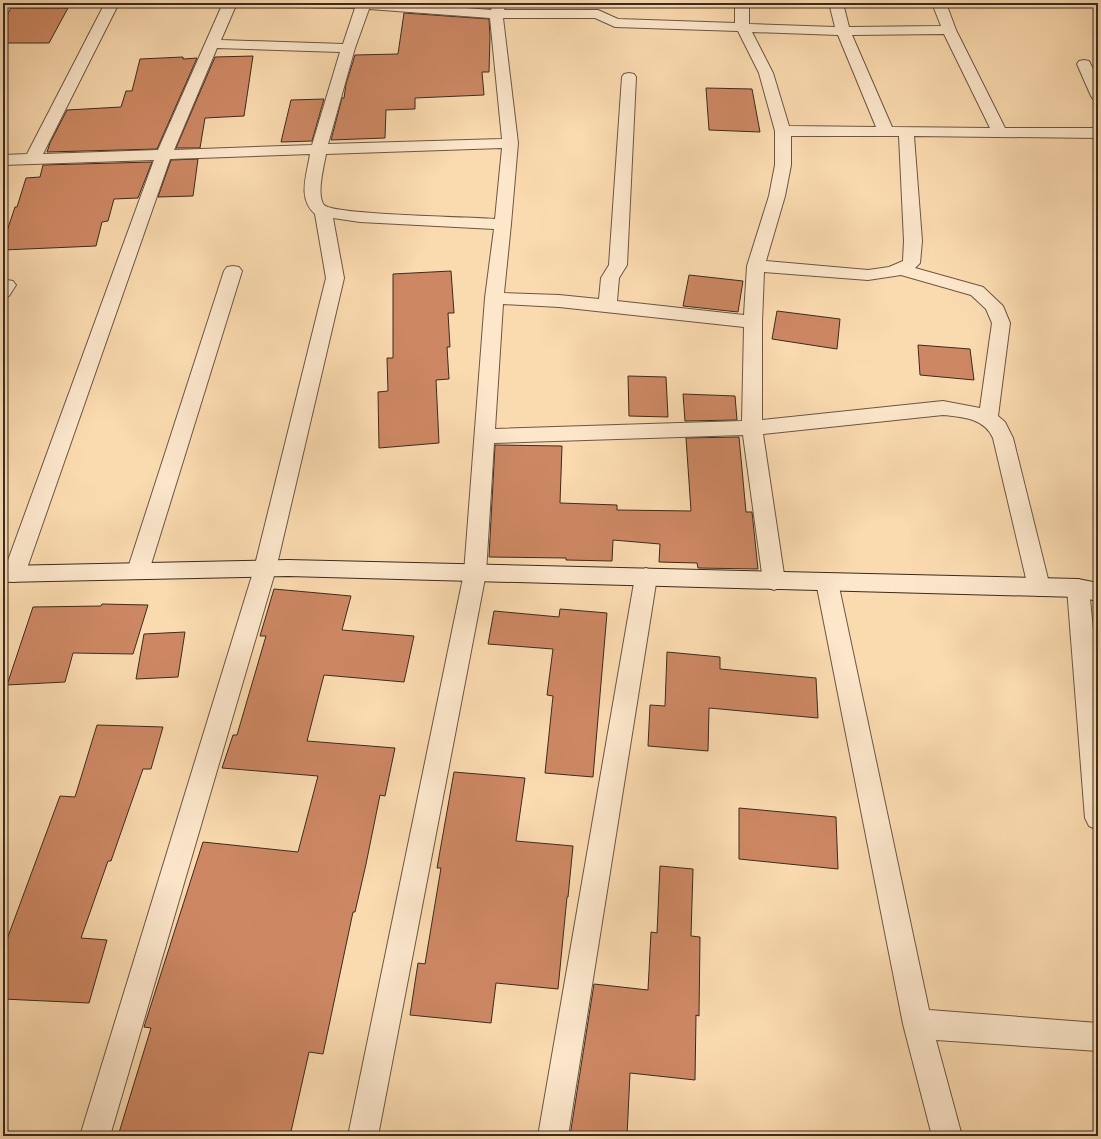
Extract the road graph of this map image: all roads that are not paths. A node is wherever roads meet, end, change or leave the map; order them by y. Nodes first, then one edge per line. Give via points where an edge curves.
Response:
1 (112, 3) edge
2 (230, 3) edge
3 (294, 3) edge
4 (742, 3) edge
5 (836, 3) edge
6 (939, 3) edge
7 (364, 4) edge
8 (498, 9) edge
9 (742, 26) junction
10 (949, 30) junction
11 (843, 31) junction
12 (212, 44) junction
13 (348, 48) junction
14 (1084, 64) dead end
15 (629, 77) dead end
16 (1098, 96) edge
17 (783, 131) junction
18 (886, 132) junction
19 (906, 132) junction
20 (1000, 133) junction
21 (1098, 133) edge
22 (510, 143) junction
23 (319, 149) junction
24 (164, 155) junction
25 (33, 159) junction
26 (3, 160) edge
27 (324, 212) junction
28 (503, 224) junction
29 (756, 266) junction
30 (902, 270) junction
31 (233, 271) dead end
32 (494, 298) junction
33 (608, 306) junction
34 (753, 322) junction
35 (988, 418) junction
36 (752, 428) junction
37 (485, 436) junction
38 (265, 569) junction
39 (138, 571) junction
40 (475, 573) junction
41 (9, 574) edge
42 (646, 577) junction
43 (774, 581) junction
44 (827, 582) junction
45 (1040, 587) junction
46 (1088, 590) edge
47 (1098, 818) edge
48 (917, 1024) junction
49 (1098, 1037) edge
50 (95, 1136) edge
51 (363, 1136) edge
52 (553, 1136) edge
53 (947, 1136) edge

1 - 25 street
2 - 12 street
3 - 7 street
4 - 9 street
5 - 11 street
6 - 10 street
7 - 8 street
7 - 13 street
8 - 9 street via 598,14 615,23
8 - 22 street
9 - 11 street
9 - 17 street via 766,73
10 - 11 street
10 - 20 street
11 - 18 street
12 - 13 street
12 - 24 street
13 - 23 street
14 - 16 street
15 - 33 street via 618,265 610,278
17 - 18 street
17 - 29 street via 783,165 777,196
18 - 19 street
19 - 20 street
19 - 30 street via 913,241 911,263
20 - 21 street
22 - 23 street
22 - 28 street
23 - 24 street
23 - 27 street via 312,195 316,206
24 - 25 street
24 - 41 street
25 - 26 street
27 - 28 street via 360,217
27 - 38 street via 335,278
28 - 32 street
29 - 30 street via 868,275
29 - 34 street
30 - 35 street via 977,291 994,306 1001,324
31 - 39 street
32 - 33 street
32 - 37 street
33 - 34 street
34 - 36 street
35 - 36 street via 972,412 943,408
35 - 45 street via 996,425 1003,438
36 - 37 street
36 - 43 street
37 - 40 street
38 - 39 street
38 - 40 street
38 - 50 street
39 - 41 street
40 - 42 street
40 - 51 street
42 - 43 street
42 - 52 street
43 - 44 street
44 - 45 street
44 - 48 street
45 - 46 street
46 - 47 street
48 - 49 street
48 - 53 street

